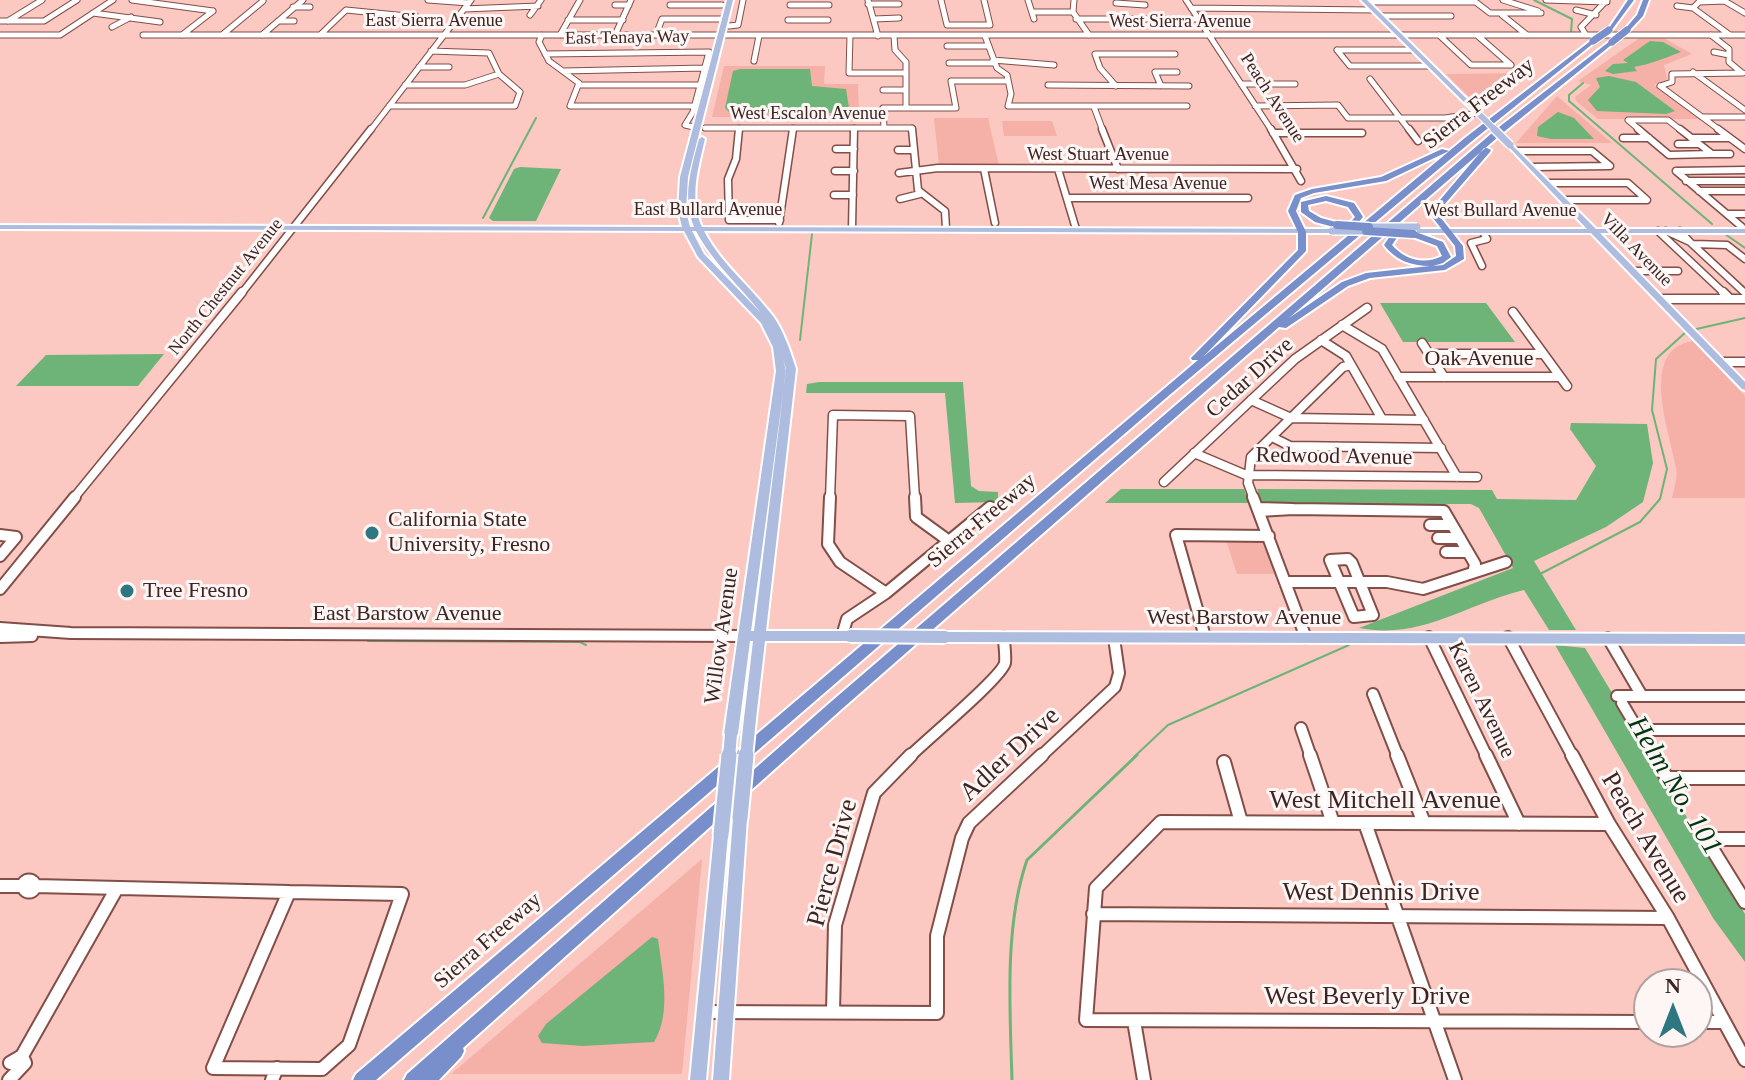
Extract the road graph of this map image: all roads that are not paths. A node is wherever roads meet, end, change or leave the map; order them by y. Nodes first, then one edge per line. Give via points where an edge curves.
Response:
1 (42, 0) edge
2 (77, 0) edge
3 (113, 0) edge
4 (132, 0) edge
5 (257, 0) edge
6 (303, 0) edge
7 (428, 0) edge
8 (580, 0) edge
9 (732, 0) edge
10 (743, 0) edge
11 (941, 0) edge
12 (984, 0) edge
13 (1028, 0) edge
14 (1074, 0) edge
15 (1186, 0) edge
16 (1503, 0) edge
17 (1546, 0) edge
18 (1570, 0) edge
19 (1631, 0) edge
20 (1646, 0) edge
21 (1724, 0) edge
22 (263, 1) edge
23 (470, 1) edge
24 (1365, 1) edge
25 (1474, 1) edge
26 (1607, 1) edge
27 (1701, 1) edge
28 (722, 2) edge
29 (868, 2) edge
30 (1119, 2) edge
31 (540, 3) edge
32 (630, 3) edge
33 (829, 3) edge
34 (899, 4) dead end
35 (615, 5) dead end
36 (670, 5) dead end
37 (790, 5) dead end
38 (1145, 5) dead end
39 (1677, 6) dead end
40 (293, 7) junction
41 (310, 7) dead end
42 (1191, 8) junction
43 (1693, 8) junction
44 (464, 9) junction
45 (1325, 9) junction
46 (1283, 10) junction
47 (1374, 10) junction
48 (1576, 10) dead end
49 (1073, 12) junction
50 (93, 13) junction
51 (1745, 13) edge
52 (383, 14) junction
53 (1501, 14) junction
54 (530, 15) dead end
55 (1596, 15) junction
56 (1381, 16) junction
57 (1451, 16) dead end
58 (131, 17) junction
59 (1717, 17) dead end
60 (899, 18) dead end
61 (1707, 18) junction
62 (874, 19) junction
63 (1076, 19) junction
64 (1118, 19) junction
65 (1198, 19) junction
66 (374, 20) dead end
67 (568, 20) junction
68 (623, 20) junction
69 (788, 20) dead end
70 (828, 20) junction
71 (1693, 20) dead end
72 (0, 21) edge
73 (8, 21) junction
74 (278, 21) junction
75 (294, 21) dead end
76 (1336, 21) dead end
77 (724, 22) junction
78 (1292, 22) dead end
79 (969, 25) junction
80 (112, 27) dead end
81 (0, 35) edge
82 (182, 35) junction
83 (222, 35) junction
84 (262, 35) junction
85 (320, 35) junction
86 (402, 35) junction
87 (443, 35) junction
88 (542, 35) junction
89 (560, 35) junction
90 (615, 35) junction
91 (656, 35) junction
92 (670, 35) junction
93 (724, 35) junction
94 (827, 35) junction
95 (850, 35) junction
96 (1089, 35) junction
97 (1439, 35) junction
98 (1477, 35) junction
99 (1527, 35) junction
100 (1586, 35) junction
101 (1711, 35) junction
102 (1731, 35) junction
103 (1745, 35) edge
104 (759, 36) junction
105 (878, 36) junction
106 (894, 36) junction
107 (971, 36) junction
108 (985, 36) junction
109 (1114, 36) junction
110 (1209, 36) junction
111 (1400, 36) junction
112 (947, 46) dead end
113 (988, 46) junction
114 (1415, 50) junction
115 (431, 51) junction
116 (665, 52) junction
117 (1714, 52) dead end
118 (545, 54) junction
119 (1123, 54) junction
120 (1175, 54) dead end
121 (1729, 55) junction
122 (754, 61) dead end
123 (994, 62) junction
124 (949, 63) dead end
125 (1054, 65) dead end
126 (1431, 66) junction
127 (419, 67) junction
128 (449, 67) dead end
129 (705, 68) junction
130 (563, 71) junction
131 (1177, 72) dead end
132 (1692, 72) junction
133 (905, 73) junction
134 (499, 74) junction
135 (1744, 74) edge
136 (1370, 79) dead end
137 (1008, 81) junction
138 (1241, 84) junction
139 (1295, 84) dead end
140 (405, 85) junction
141 (579, 85) junction
142 (700, 85) junction
143 (1048, 85) dead end
144 (1116, 86) junction
145 (1161, 86) junction
146 (1189, 86) dead end
147 (1138, 87) junction
148 (883, 90) dead end
149 (904, 90) junction
150 (389, 106) junction
151 (695, 106) junction
152 (1187, 106) dead end
153 (1255, 106) junction
154 (1094, 107) junction
155 (1147, 107) junction
156 (906, 108) junction
157 (1745, 110) edge
158 (1479, 113) junction
159 (1518, 116) junction
160 (1702, 117) junction
161 (1745, 117) edge
162 (1402, 118) junction
163 (701, 128) junction
164 (739, 128) junction
165 (793, 128) junction
166 (854, 128) junction
167 (884, 128) junction
168 (1273, 133) junction
169 (1362, 133) dead end
170 (1623, 138) dead end
171 (1649, 138) junction
172 (1731, 138) junction
173 (1469, 139) junction
174 (1694, 140) junction
175 (1418, 141) dead end
176 (1678, 144) dead end
177 (1513, 148) junction
178 (836, 149) dead end
179 (854, 149) junction
180 (1745, 149) edge
181 (898, 150) dead end
182 (914, 150) junction
183 (1730, 154) dead end
184 (1654, 155) dead end
185 (1669, 155) junction
186 (1711, 157) junction
187 (1532, 167) junction
188 (984, 169) junction
189 (1058, 169) junction
190 (1118, 169) junction
191 (1297, 169) junction
192 (916, 170) junction
193 (1745, 170) edge
194 (835, 171) dead end
195 (854, 171) junction
196 (899, 173) dead end
197 (1301, 181) dead end
198 (1686, 181) junction
199 (1745, 181) edge
200 (1548, 183) junction
201 (1432, 190) junction
202 (1699, 191) junction
203 (1745, 191) edge
204 (920, 194) junction
205 (834, 195) dead end
206 (853, 195) junction
207 (1068, 198) junction
208 (1248, 198) dead end
209 (900, 199) dead end
210 (1565, 200) junction
211 (1727, 214) junction
212 (1745, 214) edge
213 (995, 223) dead end
214 (779, 224) junction
215 (0, 226) edge
216 (295, 227) junction
217 (1521, 227) junction
218 (693, 228) junction
219 (852, 228) junction
220 (1335, 228) junction
221 (1744, 228) edge
222 (803, 229) junction
223 (946, 229) junction
224 (1076, 229) junction
225 (1445, 229) junction
226 (1594, 229) junction
227 (1301, 230) junction
228 (1414, 231) junction
229 (1662, 231) junction
230 (1680, 231) junction
231 (1483, 232) junction
232 (1692, 243) junction
233 (1745, 259) edge
234 (1482, 266) dead end
235 (1634, 271) junction
236 (1678, 271) dead end
237 (1311, 272) junction
238 (1744, 293) edge
239 (1662, 299) junction
240 (1730, 299) junction
241 (1367, 308) dead end
242 (1513, 312) dead end
243 (1342, 325) junction
244 (1265, 333) junction
245 (1321, 340) junction
246 (1422, 343) dead end
247 (1429, 354) junction
248 (1542, 354) junction
249 (1721, 362) junction
250 (1745, 362) edge
251 (1351, 365) junction
252 (1398, 377) junction
253 (1444, 377) junction
254 (1560, 377) junction
255 (1567, 386) dead end
256 (1745, 387) edge
257 (1162, 396) junction
258 (1251, 400) junction
259 (1291, 418) junction
260 (1382, 419) junction
261 (1424, 420) junction
262 (1272, 437) junction
263 (1441, 448) junction
264 (1194, 453) junction
265 (1246, 475) junction
266 (1457, 477) junction
267 (1477, 477) dead end
268 (1164, 482) dead end
269 (990, 507) dead end
270 (1258, 510) junction
271 (1430, 525) dead end
272 (1452, 525) junction
273 (0, 535) edge
274 (1269, 536) junction
275 (1438, 538) dead end
276 (1460, 538) junction
277 (949, 541) junction
278 (1446, 552) dead end
279 (1468, 552) junction
280 (0, 556) edge
281 (1506, 562) dead end
282 (1474, 569) junction
283 (1286, 583) junction
284 (1340, 584) junction
285 (1360, 584) junction
286 (0, 589) edge
287 (886, 593) junction
288 (0, 628) edge
289 (71, 633) junction
290 (744, 636) junction
291 (760, 636) junction
292 (846, 636) junction
293 (0, 637) edge
294 (1004, 637) junction
295 (1205, 637) junction
296 (1429, 637) junction
297 (1508, 637) junction
298 (1114, 638) junction
299 (1306, 638) junction
300 (1608, 638) junction
301 (1745, 639) edge
302 (1373, 694) dead end
303 (1642, 696) junction
304 (1745, 696) edge
305 (1301, 728) dead end
306 (1638, 730) junction
307 (1745, 730) edge
308 (1224, 762) dead end
309 (1745, 778) edge
310 (1241, 822) junction
311 (1333, 823) junction
312 (1365, 823) junction
313 (1424, 823) junction
314 (1519, 824) junction
315 (1609, 824) junction
316 (1745, 839) edge
317 (0, 886) edge
318 (117, 888) junction
319 (289, 891) junction
320 (1745, 901) edge
321 (1093, 914) junction
322 (1399, 917) junction
323 (1668, 918) junction
324 (491, 1009) junction
325 (703, 1012) junction
326 (724, 1012) junction
327 (833, 1012) junction
328 (1134, 1021) junction
329 (1435, 1021) junction
330 (1633, 1022) edge
331 (1713, 1022) edge
332 (1724, 1022) junction
333 (1745, 1060) edge
334 (11, 1067) edge
335 (274, 1074) edge
336 (362, 1080) edge
337 (413, 1080) edge
338 (426, 1080) edge
339 (698, 1080) edge
340 (721, 1080) edge
341 (1144, 1080) edge
342 (1455, 1080) edge

1 - 73 street
2 - 73 street via 44,21
3 - 50 street
4 - 82 street via 213,11
5 - 22 street
6 - 40 street
7 - 23 street
8 - 67 street
9 - 77 main road
10 - 77 street via 738,25
11 - 79 street via 947,25
12 - 79 street via 990,25
13 - 49 street via 1033,15
14 - 49 street
15 - 42 street, Peach Avenue
16 - 53 street via 1541,13
17 - 18 street
18 - 26 street
19 - 173 highway, Sierra Freeway, bridge via 1609,30
20 - 159 highway, Sierra Freeway, bridge via 1627,30
21 - 27 street
21 - 51 street
22 - 83 street
23 - 44 street, North Chestnut Avenue
24 - 25 street
24 - 47 main road, Villa Avenue
25 - 53 street
26 - 55 street
27 - 43 street
28 - 36 street
28 - 77 street
29 - 34 street
29 - 62 street
30 - 38 street
30 - 64 street via 1113,8
31 - 44 street
31 - 54 street
32 - 35 street
32 - 68 street
33 - 37 street
33 - 70 street
39 - 43 street
40 - 41 street
40 - 74 street
42 - 46 street
42 - 65 street, Peach Avenue
43 - 61 street
44 - 87 street, North Chestnut Avenue
45 - 46 street
45 - 47 street
45 - 76 street
46 - 78 street
47 - 56 main road, Villa Avenue
48 - 55 street
49 - 63 street
50 - 58 street
50 - 81 street via 60,35
52 - 66 street
52 - 85 street via 346,10
52 - 86 street via 417,17
53 - 99 street
55 - 100 street via 1581,27
56 - 57 street
56 - 111 main road, Villa Avenue
58 - 80 street
58 - 82 street, East Sierra Avenue via 160,22 143,35
59 - 61 street
60 - 62 street
61 - 71 street
61 - 102 street
62 - 105 street
63 - 64 street
63 - 96 street
64 - 65 street
65 - 110 street, Peach Avenue
67 - 68 street
67 - 89 street
68 - 90 street
69 - 70 street
70 - 94 street
72 - 73 street
74 - 75 street
74 - 84 street
77 - 91 street via 662,19
77 - 93 main road
79 - 107 street
82 - 83 street, East Sierra Avenue
83 - 84 street, East Sierra Avenue
84 - 85 street, East Sierra Avenue
85 - 86 street, East Sierra Avenue
86 - 87 street, East Sierra Avenue
87 - 88 street, East Sierra Avenue
87 - 115 street, North Chestnut Avenue
88 - 89 street, East Sierra Avenue
88 - 118 street via 539,42
89 - 90 street, East Sierra Avenue
90 - 91 street, East Sierra Avenue
91 - 92 street, East Sierra Avenue
92 - 93 street, East Sierra Avenue
92 - 116 street
93 - 104 street, West Sierra Avenue
93 - 163 main road
94 - 95 street, West Sierra Avenue
94 - 104 street, West Sierra Avenue
95 - 105 street, West Sierra Avenue
95 - 133 street via 849,73
96 - 108 street, West Sierra Avenue
96 - 109 street, West Sierra Avenue
97 - 98 street, West Sierra Avenue
97 - 98 street via 1471,65 1511,65
97 - 111 street, West Sierra Avenue
98 - 99 street, West Sierra Avenue
99 - 100 street, West Sierra Avenue
100 - 101 street, West Sierra Avenue
101 - 102 street, West Sierra Avenue
101 - 121 street via 1727,46
102 - 103 street, West Sierra Avenue
104 - 122 street
105 - 106 street, West Sierra Avenue
106 - 107 street, West Sierra Avenue
106 - 133 street via 895,50 906,62
107 - 108 street, West Sierra Avenue
108 - 113 street
109 - 110 street, West Sierra Avenue
109 - 119 street
110 - 111 street, West Sierra Avenue
110 - 138 street, Peach Avenue
111 - 114 main road, Villa Avenue
112 - 113 street
113 - 123 street
114 - 126 main road, Villa Avenue
114 - 126 street via 1337,50 1350,66
115 - 127 street, North Chestnut Avenue
115 - 134 street via 485,51
116 - 118 street, East Tenaya Way
116 - 129 street, East Tenaya Way via 709,52
117 - 121 street
118 - 130 street
119 - 120 street
119 - 144 street via 1095,54
121 - 135 street via 1731,64
123 - 124 street
123 - 125 street
123 - 137 street
126 - 158 main road, Villa Avenue
127 - 128 street
127 - 140 street, North Chestnut Avenue
129 - 130 street
129 - 142 street
130 - 141 street
131 - 145 street via 1155,72
132 - 135 street
132 - 157 street
132 - 160 street via 1672,74 1672,82 1660,86
133 - 149 street
134 - 140 street via 465,85
134 - 150 street via 520,92 515,106
136 - 162 street
137 - 154 street via 1008,106
137 - 156 street via 951,81 956,108
138 - 139 street
138 - 153 street, Peach Avenue
140 - 150 street, North Chestnut Avenue
141 - 142 street
141 - 151 street via 570,106
142 - 151 street
143 - 144 street
144 - 147 street
145 - 146 street
145 - 147 street
147 - 155 street
148 - 149 street
149 - 156 street
150 - 216 street, North Chestnut Avenue
151 - 163 street via 685,126
152 - 155 street
153 - 162 street via 1338,105 1348,118
153 - 168 street, Peach Avenue
154 - 155 street
154 - 190 street
156 - 167 street via 883,108
158 - 162 street
158 - 177 main road, Villa Avenue, bridge
159 - 201 highway, Sierra Freeway
159 - 225 highway via 1436,208 1435,217
160 - 161 street
160 - 172 street
162 - 175 street
163 - 164 street, West Escalon Avenue
163 - 218 main road via 691,195
163 - 218 main road via 681,192
164 - 165 street, West Escalon Avenue
164 - 214 street via 728,179 730,221
165 - 166 street, West Escalon Avenue
165 - 214 street
166 - 167 street, West Escalon Avenue
166 - 179 street
167 - 182 street, West Escalon Avenue via 912,128
168 - 169 street
168 - 191 street, Peach Avenue
170 - 171 street
171 - 174 street via 1628,120 1668,120
171 - 185 street
172 - 174 street
172 - 180 street
173 - 227 highway via 1383,179 1302,195 1292,207
173 - 237 highway, Sierra Freeway
174 - 176 street
174 - 186 street
177 - 187 main road, Villa Avenue
177 - 187 street via 1592,151 1610,166
178 - 179 street
179 - 195 street
181 - 182 street
182 - 192 street
183 - 186 street
184 - 185 street
185 - 186 street
187 - 200 main road, Villa Avenue
188 - 189 street, West Stuart Avenue
188 - 192 street, West Stuart Avenue
188 - 213 street
189 - 190 street, West Stuart Avenue
189 - 207 street
190 - 191 street, West Stuart Avenue
191 - 197 street, Peach Avenue
192 - 196 street, West Stuart Avenue
192 - 204 street
193 - 198 street via 1676,171
194 - 195 street
195 - 206 street
198 - 199 street
198 - 202 street
200 - 210 main road, Villa Avenue
200 - 210 street via 1628,183 1647,200
201 - 228 highway via 1388,245 1396,255 1416,262 1447,257 1440,244
201 - 244 highway, Sierra Freeway
202 - 203 street
202 - 211 street
204 - 209 street
204 - 223 street via 945,211
205 - 206 street
206 - 219 street
207 - 208 street, West Mesa Avenue
207 - 224 street
210 - 226 main road, Villa Avenue
211 - 212 street
211 - 221 street
214 - 218 main road, East Bullard Avenue
214 - 222 main road, East Bullard Avenue
215 - 216 main road, East Bullard Avenue
216 - 218 main road, East Bullard Avenue
216 - 286 street, North Chestnut Avenue
217 - 225 main road, West Bullard Avenue
217 - 226 main road, West Bullard Avenue
217 - 231 main road
218 - 222 main road, East Bullard Avenue
218 - 290 main road, Willow Avenue via 709,264 762,316 780,363
218 - 291 main road, Willow Avenue via 776,322 791,369
219 - 222 main road
219 - 223 main road
220 - 227 main road
220 - 228 highway, bridge
220 - 237 highway via 1312,218 1304,204 1331,199 1351,205 1359,214
221 - 226 main road, West Bullard Avenue
221 - 230 main road, West Bullard Avenue
223 - 224 main road
224 - 227 main road
225 - 228 main road, West Bullard Avenue
225 - 231 main road, West Bullard Avenue
225 - 244 highway via 1459,246 1457,263 1369,275
226 - 229 main road, West Bullard Avenue
226 - 231 main road, West Bullard Avenue
226 - 235 main road, Villa Avenue
227 - 257 highway via 1302,251
229 - 230 main road, West Bullard Avenue
229 - 232 street
229 - 240 street
230 - 232 street
231 - 234 street via 1487,239 1471,243
232 - 233 street via 1727,245
232 - 238 street
235 - 236 street
235 - 239 main road, Villa Avenue
237 - 257 highway, Sierra Freeway
238 - 240 street
239 - 240 street
239 - 249 main road, Villa Avenue
241 - 243 street, Cedar Drive
242 - 248 street
243 - 245 street, Cedar Drive
243 - 252 street via 1382,349
244 - 324 highway, Sierra Freeway
245 - 251 street
245 - 258 street, Cedar Drive
246 - 247 street
247 - 248 street
247 - 253 street
248 - 254 street
249 - 250 street
249 - 256 main road, Villa Avenue
251 - 259 street
251 - 260 street
252 - 253 street, Oak Avenue
252 - 261 street
253 - 254 street, Oak Avenue
254 - 255 street
257 - 336 highway, Sierra Freeway
258 - 259 street
258 - 264 street, Cedar Drive
259 - 260 street
259 - 262 street
260 - 261 street
261 - 263 street
262 - 263 street via 1290,446
262 - 265 street via 1251,457
263 - 266 street
264 - 265 street, Redwood Avenue
264 - 268 street, Cedar Drive
265 - 266 street, Redwood Avenue
265 - 270 street
266 - 267 street, Redwood Avenue
269 - 277 street
270 - 272 street via 1444,511
270 - 274 street
271 - 272 street
272 - 276 street
273 - 280 street via 14,535
274 - 283 street
274 - 295 street via 1176,535
275 - 276 street
276 - 279 street
277 - 287 street
277 - 287 street via 916,517 910,416 833,415 828,544 840,562
278 - 279 street
279 - 282 street
281 - 282 street
282 - 285 street via 1423,589
283 - 284 street
283 - 299 street
284 - 285 street
284 - 285 street via 1330,560 1348,559
284 - 285 street via 1354,617 1373,615
287 - 292 street via 847,619
288 - 289 street, East Barstow Avenue
289 - 290 street, East Barstow Avenue
289 - 293 street, East Barstow Avenue
290 - 291 main road, West Barstow Avenue
290 - 325 main road, Willow Avenue, bridge
291 - 292 main road, West Barstow Avenue
291 - 326 main road, Willow Avenue, bridge
292 - 294 main road, West Barstow Avenue, bridge
294 - 298 main road, West Barstow Avenue
294 - 327 street, Pierce Drive via 1005,662 998,677 940,725 874,793 835,925
295 - 298 main road, West Barstow Avenue
295 - 299 main road, West Barstow Avenue
296 - 297 main road, West Barstow Avenue
296 - 299 main road, West Barstow Avenue
296 - 314 street, Karen Avenue
297 - 300 main road, West Barstow Avenue
297 - 315 street, Peach Avenue
298 - 327 street, Adler Drive via 1119,661 1115,687 979,811 962,838 936,949 937,1013
300 - 301 main road, West Barstow Avenue
300 - 303 street
302 - 313 street
303 - 304 street
303 - 306 street via 1620,700
305 - 311 street
306 - 307 street
306 - 309 street via 1667,778
308 - 310 street
310 - 311 street, West Mitchell Avenue
310 - 321 street, West Mitchell Avenue via 1161,822 1096,888
311 - 312 street, West Mitchell Avenue
312 - 313 street, West Mitchell Avenue
312 - 322 street
313 - 314 street, West Mitchell Avenue
314 - 315 street, West Mitchell Avenue
315 - 323 street, Peach Avenue
316 - 320 street via 1706,839
317 - 318 street
318 - 319 street
318 - 334 street
319 - 335 street via 213,1068
319 - 335 street via 402,894 349,1045 322,1069
321 - 322 street, West Dennis Drive
321 - 328 street, West Beverly Drive via 1086,1020
322 - 323 street, West Dennis Drive
322 - 329 street
323 - 332 street, Peach Avenue
324 - 337 highway, Sierra Freeway
324 - 338 highway
325 - 326 street
325 - 339 main road, Willow Avenue
326 - 327 street
326 - 340 main road, Willow Avenue
328 - 329 street, West Beverly Drive
328 - 341 street
329 - 330 street, West Beverly Drive
329 - 342 street
331 - 332 street
332 - 333 street, Peach Avenue

